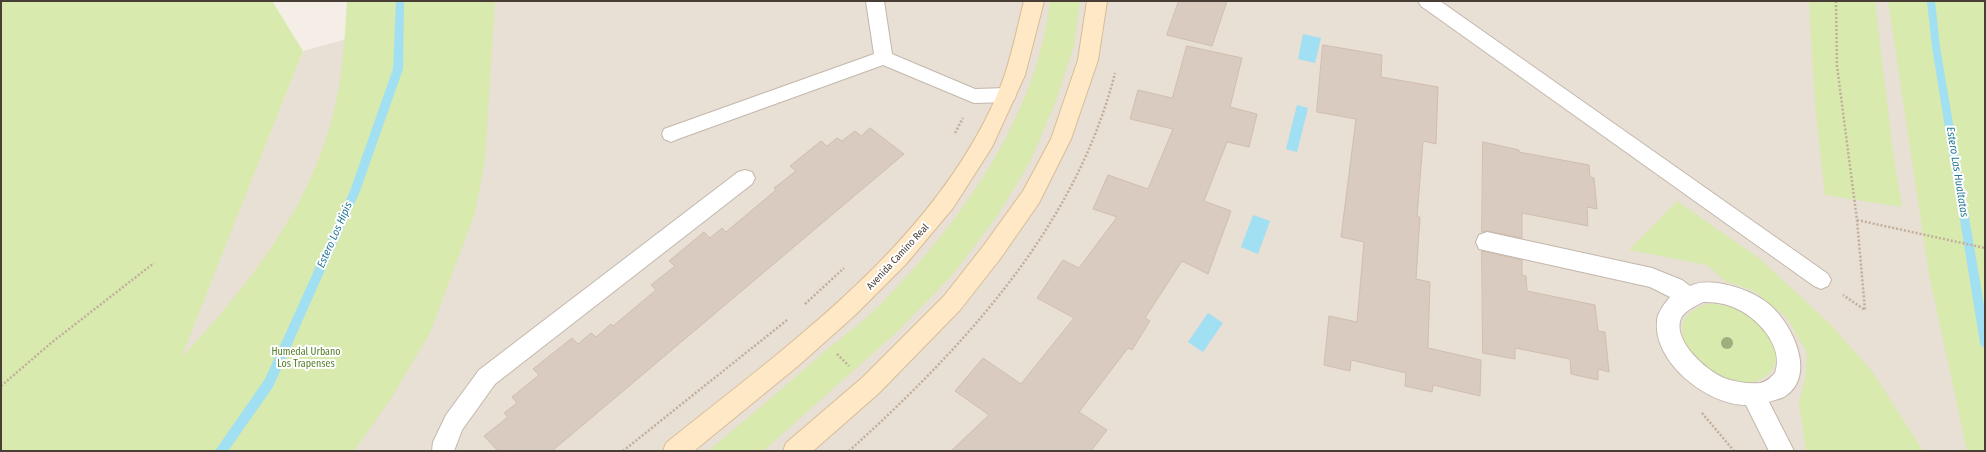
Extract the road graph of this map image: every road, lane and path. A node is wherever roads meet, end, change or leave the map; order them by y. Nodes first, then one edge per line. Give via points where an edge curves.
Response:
1 (874, 1) edge
2 (1034, 1) edge
3 (1097, 1) edge
4 (1427, 1) edge
5 (1836, 1) edge
6 (884, 58) junction
7 (1007, 95) junction
8 (974, 96) junction
9 (671, 134) dead end
10 (952, 138) dead end
11 (745, 178) dead end
12 (1857, 220) junction
13 (1487, 242) dead end
14 (1985, 248) edge
15 (154, 263) dead end
16 (849, 264) dead end
17 (1821, 280) joint
18 (1687, 296) junction
19 (796, 312) junction
20 (816, 336) junction
21 (871, 385) junction
22 (1, 386) edge
23 (1753, 395) junction
24 (897, 409) dead end
25 (443, 451) edge
26 (623, 451) edge
27 (675, 451) edge
28 (795, 451) edge
29 (1782, 451) edge

1 - 6 lane
2 - 7 main road, Avenida Camino Real via 1025,44
3 - 21 main road via 1088,60 1061,139 1031,197 952,303
4 - 17 lane
5 - 12 path via 1837,66
6 - 8 lane
6 - 9 lane
7 - 8 lane
7 - 20 main road, Avenida Camino Real via 978,153 934,218 875,283
8 - 10 path
11 - 25 lane via 487,377 468,400 443,442
12 - 14 path
12 - 17 path via 1865,310
13 - 18 street via 1652,278 1674,287
15 - 22 path via 51,343
16 - 19 path
18 - 23 street via 1672,308 1668,317 1669,337 1680,359 1714,386 1740,395
18 - 23 street via 1700,292 1714,292 1736,297 1761,311 1783,336 1789,350 1790,364 1786,376 1779,385 1768,392
19 - 20 path
19 - 26 path
20 - 21 path
20 - 27 main road, Avenida Camino Real
21 - 24 path
21 - 28 main road
23 - 29 street

